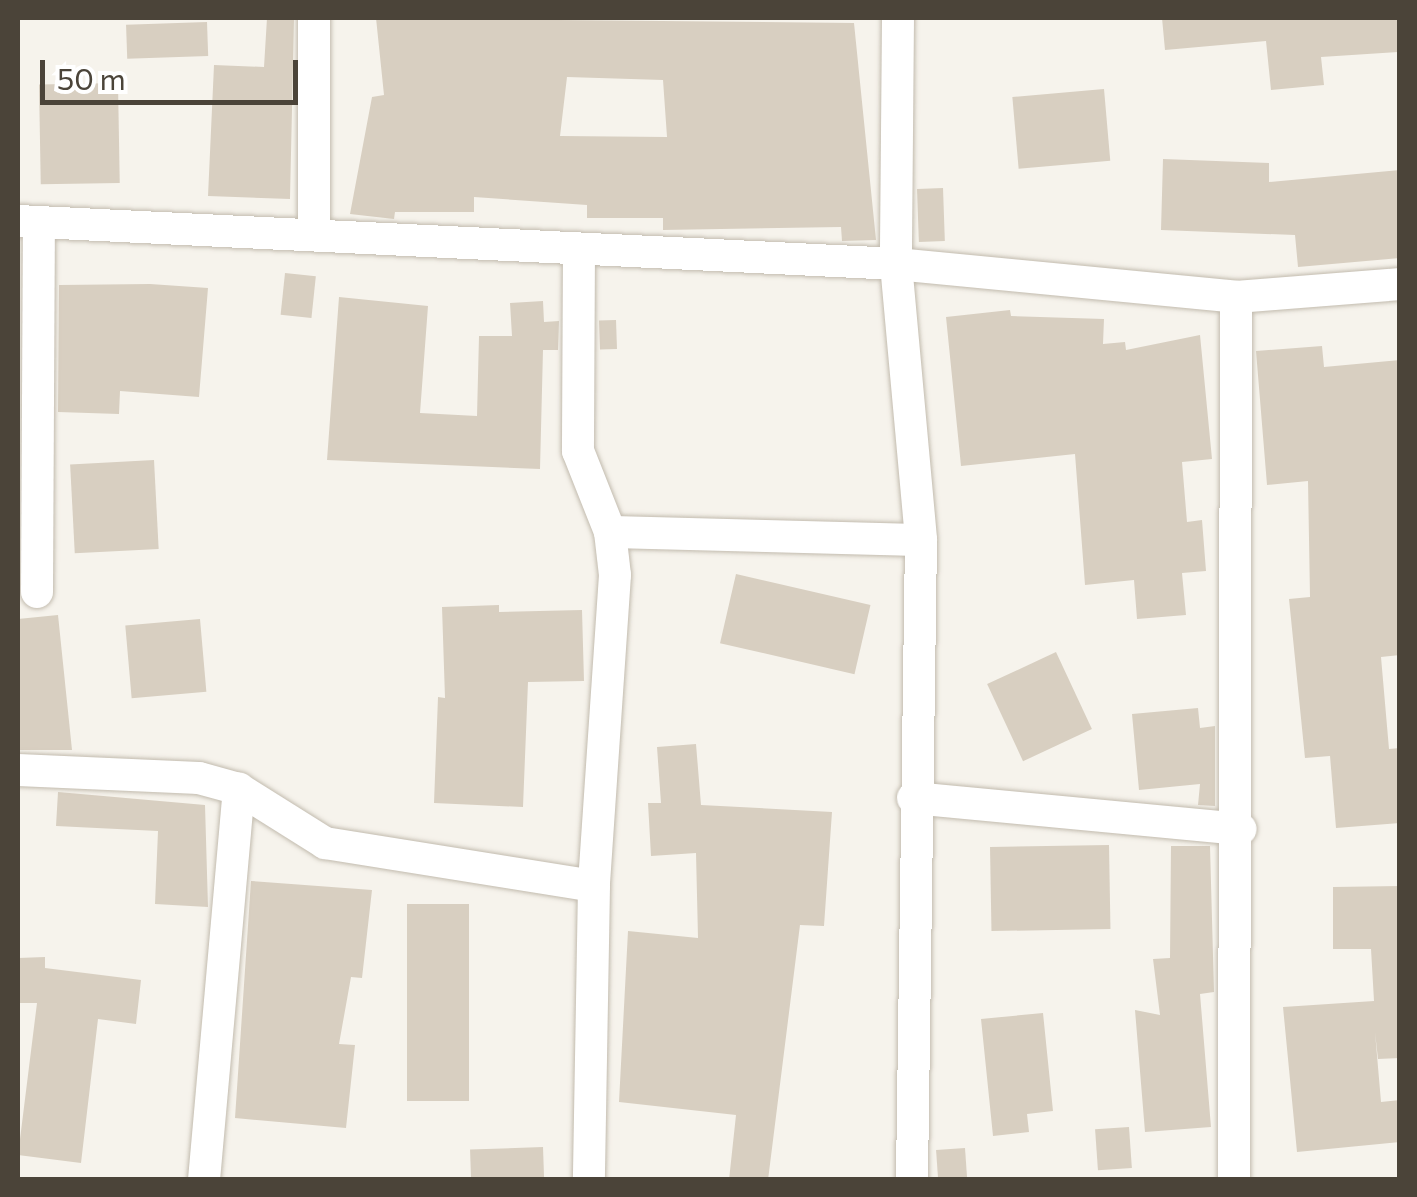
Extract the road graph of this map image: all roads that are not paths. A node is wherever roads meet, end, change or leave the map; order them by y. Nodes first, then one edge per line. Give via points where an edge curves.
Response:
1 (314, 18) edge
2 (898, 18) edge
3 (28, 221) edge
4 (314, 234) junction
5 (579, 249) junction
6 (896, 264) junction
7 (1400, 284) edge
8 (1236, 296) junction
9 (610, 532) junction
10 (920, 540) junction
11 (37, 592) dead end
12 (18, 770) edge
13 (238, 790) junction
14 (913, 798) junction
15 (1240, 829) junction
16 (594, 886) junction
17 (204, 1180) edge
18 (589, 1180) edge
19 (912, 1180) edge
20 (1234, 1180) edge

1 - 4 street
2 - 6 street
3 - 4 street
3 - 11 street
4 - 5 street
5 - 6 street
5 - 9 street via 578,451
6 - 8 street
6 - 10 street
7 - 8 street
8 - 15 street
9 - 10 street
9 - 16 street via 615,575
10 - 14 street
12 - 13 street via 198,778
13 - 16 street via 325,843
13 - 17 street
14 - 15 street
14 - 19 street
15 - 20 street
16 - 18 street

